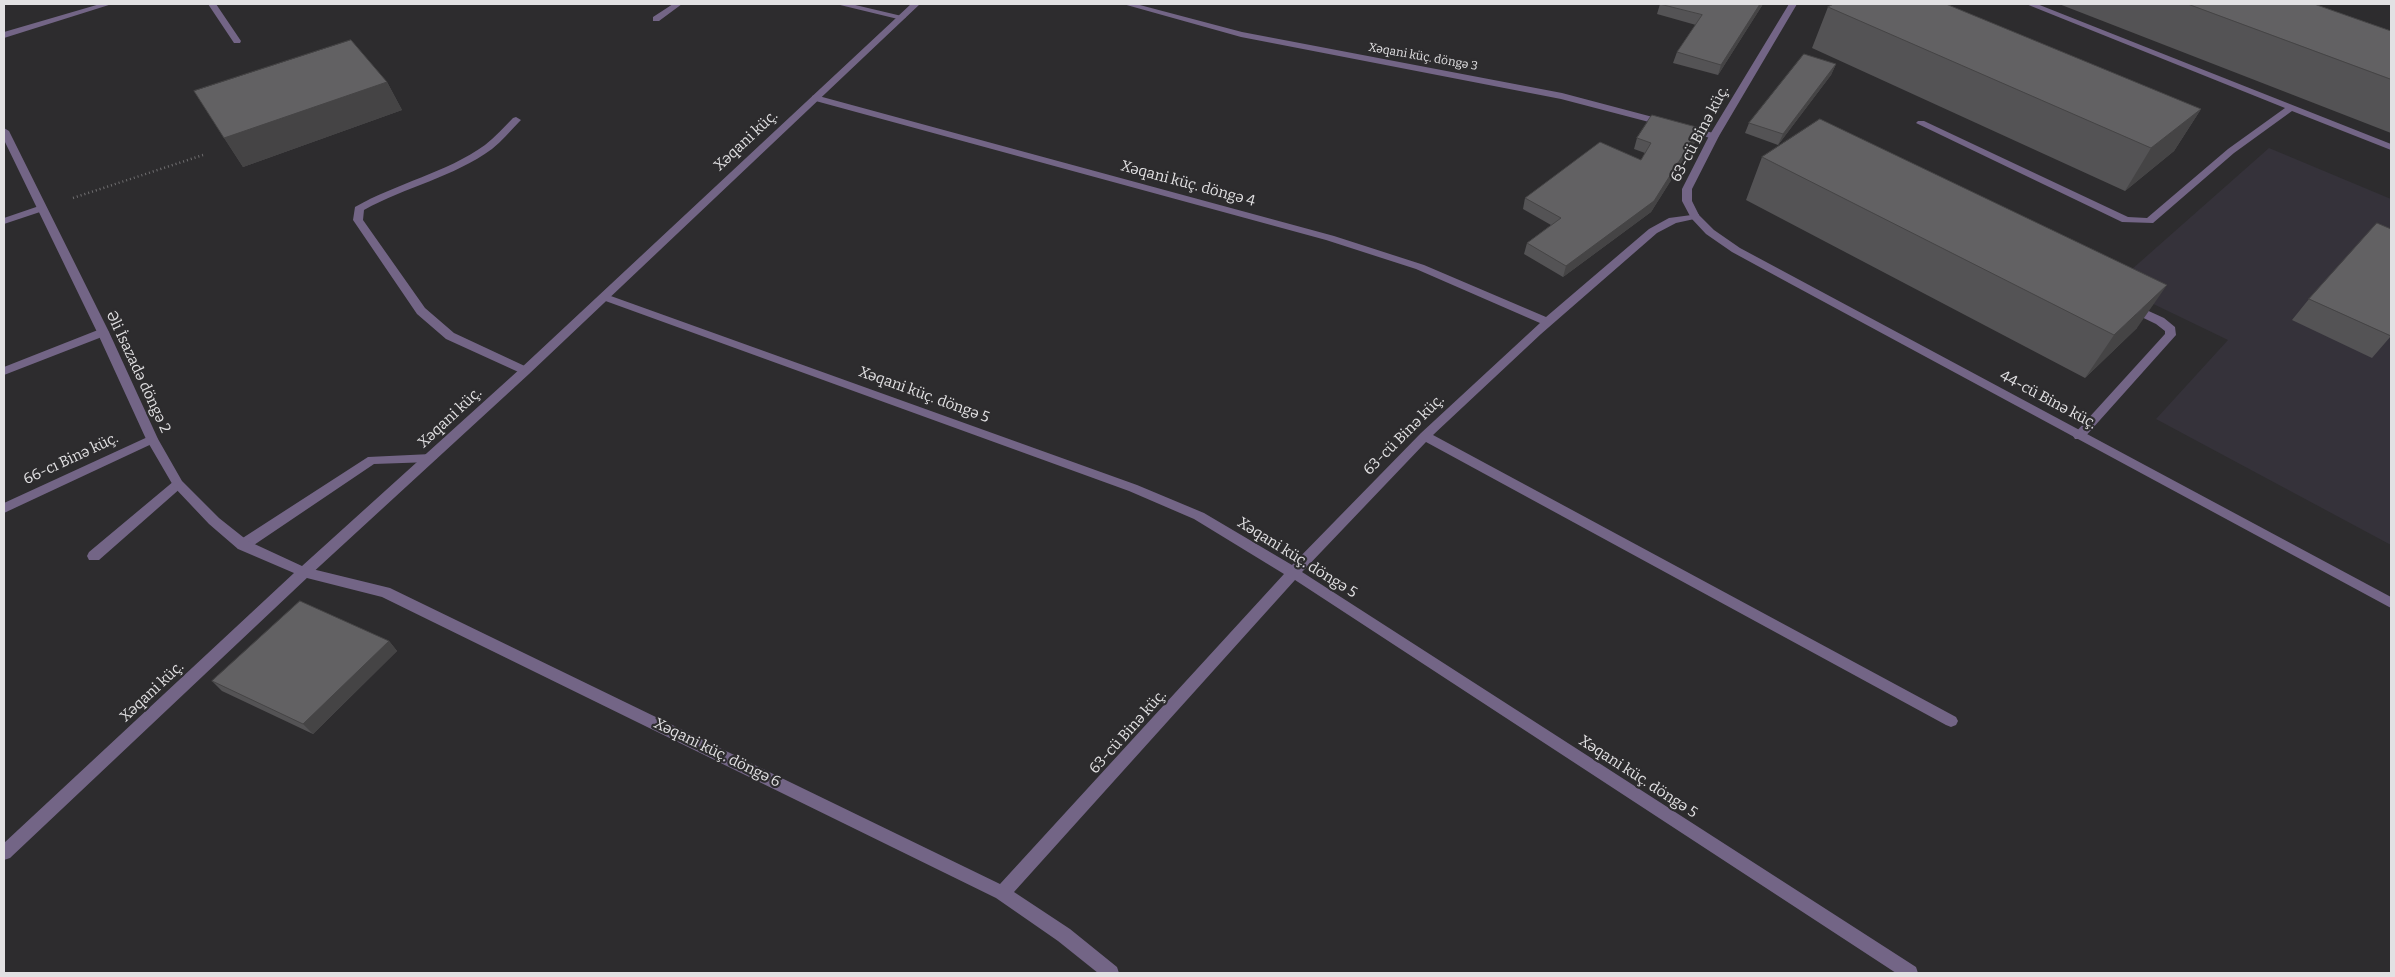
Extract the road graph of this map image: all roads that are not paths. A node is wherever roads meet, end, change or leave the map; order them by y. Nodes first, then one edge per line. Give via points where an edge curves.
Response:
1 (108, 4) edge
2 (212, 4) edge
3 (678, 4) edge
4 (840, 4) edge
5 (916, 4) edge
6 (1127, 4) edge
7 (1793, 4) edge
8 (2030, 4) edge
9 (902, 17) junction
10 (656, 19) dead end
11 (4, 35) edge
12 (237, 42) dead end
13 (815, 98) junction
14 (2292, 108) junction
15 (516, 120) dead end
16 (1921, 123) dead end
17 (4, 130) edge
18 (1714, 136) junction
19 (2391, 148) edge
20 (42, 208) junction
21 (1695, 216) junction
22 (4, 221) edge
23 (604, 297) junction
24 (2125, 304) edge
25 (1546, 321) junction
26 (103, 332) junction
27 (4, 371) edge
28 (525, 371) junction
29 (1425, 436) junction
30 (2079, 436) junction
31 (152, 439) junction
32 (431, 458) junction
33 (178, 484) junction
34 (4, 508) edge
35 (243, 546) junction
36 (94, 556) dead end
37 (304, 572) junction
38 (1294, 573) junction
39 (2391, 603) edge
40 (1951, 720) dead end
41 (4, 853) edge
42 (1002, 893) junction
43 (1903, 971) edge
44 (1111, 973) edge

1 - 11 street
2 - 12 street
3 - 10 street
4 - 9 street
5 - 9 street, Xəqani küç.
6 - 18 street, Xəqani küç. döngə 3 via 1241,34 1562,96
7 - 18 street, 63-cü Binə küç.
8 - 14 street
9 - 13 street, Xəqani küç.
13 - 23 street, Xəqani küç.
13 - 25 street, Xəqani küç. döngə 4 via 1330,238 1420,267
14 - 16 street via 2231,151 2149,221 2126,220
14 - 19 street
15 - 28 street via 489,146 463,162 378,197 360,209 358,220 422,311 450,336
17 - 20 street, Əli İsazadə döngə 2
18 - 21 street, 63-cü Binə küç. via 1687,189 1687,201
20 - 22 street
20 - 26 street, Əli İsazadə döngə 2
21 - 25 street, 63-cü Binə küç. via 1673,220 1653,230
21 - 30 street, 44-cü Binə küç. via 1710,232 1736,250
23 - 28 street, Xəqani küç.
23 - 38 street, Xəqani küç. döngə 5 via 1133,488 1198,516
24 - 30 street via 2160,321 2171,330 2170,335
25 - 29 street, 63-cü Binə küç.
26 - 27 street
26 - 31 street, Əli İsazadə döngə 2
28 - 32 street, Xəqani küç.
29 - 38 street, 63-cü Binə küç.
29 - 40 street
30 - 39 street, 44-cü Binə küç.
31 - 33 street, Əli İsazadə döngə 2
31 - 34 street, 66-cı Binə küç.
32 - 35 street via 372,460
32 - 37 street, Xəqani küç.
33 - 35 street, Əli İsazadə döngə 2
33 - 36 street
35 - 37 street, Əli İsazadə döngə 2
37 - 41 street, Xəqani küç.
37 - 42 street, Xəqani küç. döngə 6 via 385,592
38 - 42 street, 63-cü Binə küç.
38 - 43 street, Xəqani küç. döngə 5
42 - 44 street, Xəqani küç. döngə 6 via 1064,935

